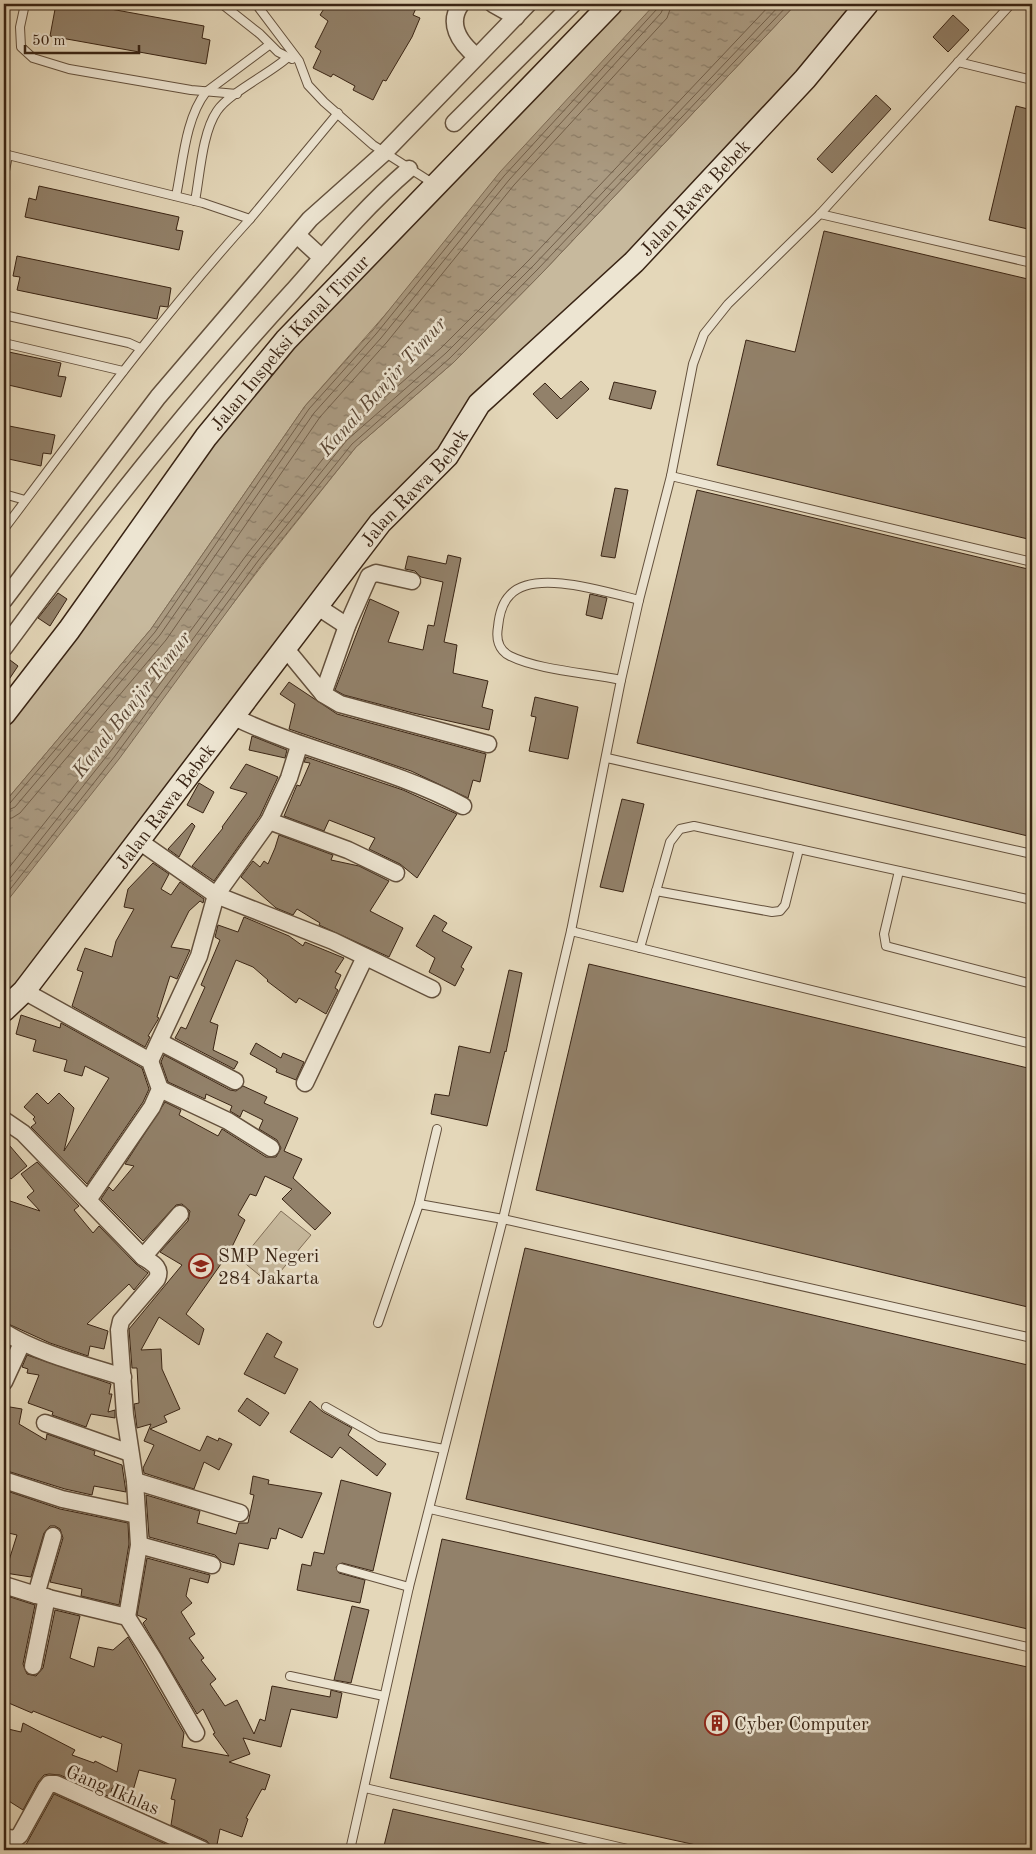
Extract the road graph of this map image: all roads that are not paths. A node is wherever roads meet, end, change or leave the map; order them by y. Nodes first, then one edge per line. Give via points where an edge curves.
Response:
1 (25, 4) edge
2 (222, 4) edge
3 (256, 4) edge
4 (461, 4) edge
5 (493, 4) edge
6 (573, 4) edge
7 (612, 4) edge
8 (867, 4) edge
9 (1011, 4) edge
10 (522, 8) edge
11 (269, 45) junction
12 (476, 56) junction
13 (288, 58) junction
14 (299, 61) junction
15 (958, 62) junction
16 (1032, 80) edge
17 (206, 92) junction
18 (237, 94) junction
19 (338, 114) junction
20 (454, 123) dead end
21 (384, 152) junction
22 (6, 155) edge
23 (409, 169) junction
24 (4, 176) edge
25 (434, 185) junction
26 (176, 196) junction
27 (195, 201) junction
28 (820, 214) junction
29 (250, 219) junction
30 (297, 235) junction
31 (322, 258) junction
32 (1032, 263) edge
33 (4, 315) edge
34 (4, 343) edge
35 (140, 348) junction
36 (123, 370) junction
37 (671, 476) junction
38 (4, 494) edge
39 (25, 500) junction
40 (4, 529) edge
41 (1032, 562) edge
42 (412, 581) dead end
43 (4, 600) edge
44 (638, 600) junction
45 (318, 606) junction
46 (347, 626) junction
47 (4, 648) edge
48 (286, 648) junction
49 (621, 680) junction
50 (323, 694) junction
51 (4, 714) edge
52 (234, 717) junction
53 (488, 744) dead end
54 (299, 746) junction
55 (607, 758) junction
56 (464, 806) dead end
57 (269, 820) junction
58 (139, 841) junction
59 (798, 849) junction
60 (1032, 854) edge
61 (899, 871) junction
62 (396, 873) dead end
63 (656, 891) junction
64 (216, 895) junction
65 (1032, 900) edge
66 (571, 931) junction
67 (640, 948) junction
68 (365, 957) junction
69 (1032, 984) edge
70 (432, 989) dead end
71 (24, 991) junction
72 (4, 1010) edge
73 (160, 1042) junction
74 (1032, 1044) edge
75 (150, 1061) junction
76 (235, 1082) dead end
77 (305, 1083) dead end
78 (160, 1089) junction
79 (4, 1120) edge
80 (437, 1129) dead end
81 (271, 1148) dead end
82 (88, 1200) junction
83 (419, 1204) junction
84 (180, 1214) dead end
85 (503, 1219) junction
86 (143, 1257) junction
87 (378, 1323) dead end
88 (4, 1332) edge
89 (1032, 1338) edge
90 (22, 1343) junction
91 (122, 1377) junction
92 (4, 1382) edge
93 (326, 1407) dead end
94 (45, 1424) dead end
95 (444, 1449) junction
96 (130, 1453) junction
97 (4, 1480) edge
98 (135, 1481) junction
99 (430, 1510) junction
100 (240, 1514) dead end
101 (137, 1515) junction
102 (53, 1536) dead end
103 (139, 1545) junction
104 (212, 1565) dead end
105 (341, 1568) dead end
106 (4, 1585) edge
107 (409, 1587) junction
108 (41, 1596) junction
109 (127, 1617) junction
110 (1032, 1648) edge
111 (33, 1666) dead end
112 (290, 1676) dead end
113 (384, 1696) junction
114 (196, 1733) dead end
115 (365, 1788) junction
116 (4, 1837) edge
117 (203, 1850) edge
118 (350, 1850) edge
119 (632, 1850) edge

1 - 17 lane via 20,26 21,46 33,58 69,69
2 - 11 lane
3 - 14 lane
4 - 12 street via 454,21 456,31
5 - 10 street
6 - 20 street
7 - 25 street, Jalan Inspeksi Kanal Timur
8 - 45 street, Jalan Rawa Bebek via 805,78 634,262 479,404 447,456 380,524
9 - 15 lane
10 - 12 street
11 - 13 lane
11 - 17 lane
12 - 21 street
13 - 14 lane
13 - 18 lane
14 - 19 lane via 308,85
15 - 16 lane
15 - 28 lane
17 - 18 lane
17 - 26 lane via 194,113
18 - 27 lane via 217,111 209,127
19 - 21 lane
19 - 29 lane
21 - 23 lane
21 - 30 street via 310,219
22 - 24 lane
22 - 26 lane
23 - 25 lane
23 - 31 street
25 - 51 street, Jalan Inspeksi Kanal Timur via 286,340 206,437 69,630
26 - 27 lane
27 - 29 lane
28 - 32 lane
28 - 37 lane via 728,304 704,334 693,364
29 - 35 lane
30 - 31 street
30 - 43 street via 158,397
31 - 47 street via 248,340 70,558
33 - 35 lane
34 - 36 lane
35 - 36 lane
36 - 39 lane
37 - 41 lane
37 - 44 lane
38 - 39 lane
39 - 40 lane
42 - 46 street via 372,574
44 - 49 lane
44 - 49 lane via 571,584 544,583 514,592 500,613 499,646 509,656 548,667
45 - 46 street
45 - 48 street, Jalan Rawa Bebek
46 - 50 street
48 - 50 street
48 - 52 street, Jalan Rawa Bebek
49 - 55 lane
50 - 53 street via 340,704
52 - 54 street
52 - 58 street, Jalan Rawa Bebek
54 - 56 street via 418,784
54 - 57 street via 289,778
55 - 60 lane
55 - 66 lane
57 - 62 street via 356,853
57 - 64 street
58 - 64 street
58 - 71 street, Jalan Rawa Bebek
59 - 61 lane
59 - 63 lane via 694,826 680,829 670,842
59 - 63 lane via 785,905 780,911
61 - 65 lane
61 - 69 lane via 884,934 886,946
63 - 67 lane
64 - 68 street
64 - 73 street via 200,956
66 - 67 lane
66 - 85 lane
67 - 74 lane
68 - 70 street
68 - 77 street
71 - 72 street, Jalan Rawa Bebek
71 - 75 street
73 - 75 street
73 - 76 street
75 - 78 street
78 - 81 street via 228,1121
78 - 82 street via 152,1107
79 - 82 street via 23,1133
80 - 83 lane
82 - 86 street
83 - 85 lane
83 - 87 lane
84 - 86 street
85 - 89 lane
85 - 95 lane
86 - 91 street via 160,1273 121,1321
88 - 90 street
90 - 91 street
90 - 92 street
91 - 96 street
93 - 95 lane via 379,1437
94 - 96 street
95 - 99 lane
96 - 98 street
97 - 101 street via 62,1499
98 - 100 street
98 - 101 street
99 - 107 lane
99 - 110 lane
101 - 103 street
102 - 108 street
103 - 104 street
103 - 109 street
105 - 107 lane
106 - 108 street
107 - 113 lane
108 - 109 street
108 - 111 street
109 - 114 street
112 - 113 lane
113 - 115 lane
115 - 118 lane
115 - 119 lane
116 - 117 street, Gang Ikhlas via 15,1839 20,1835 46,1788 49,1784 56,1784

